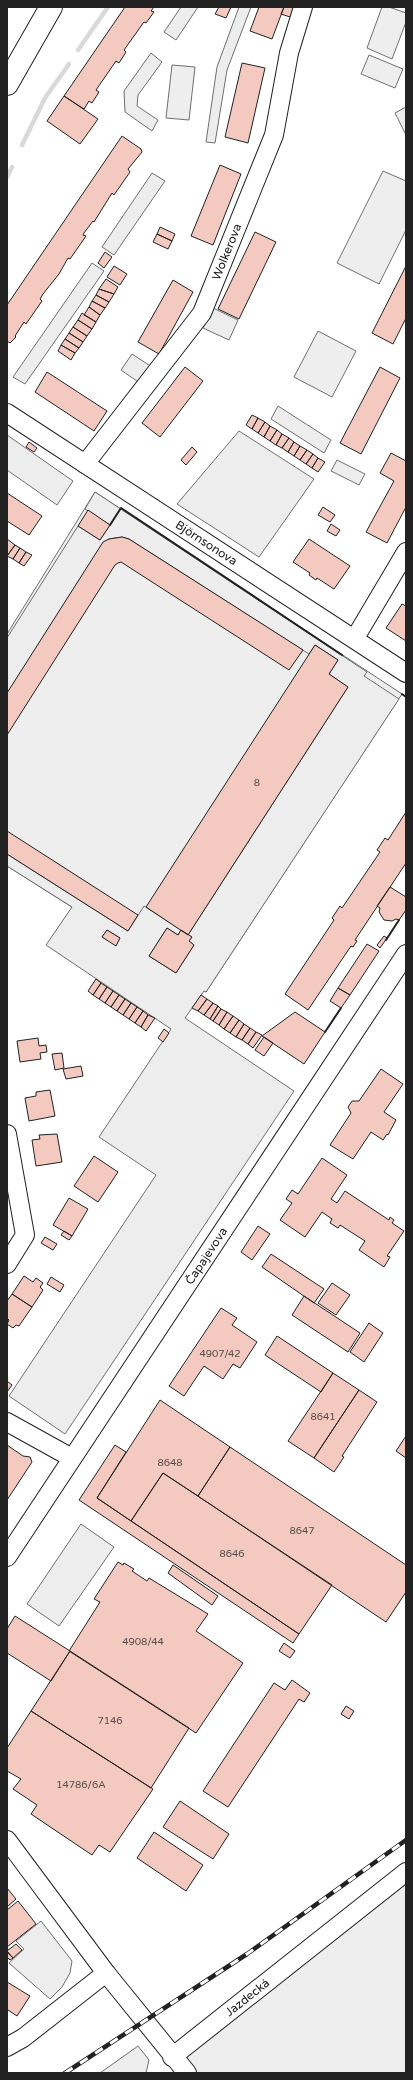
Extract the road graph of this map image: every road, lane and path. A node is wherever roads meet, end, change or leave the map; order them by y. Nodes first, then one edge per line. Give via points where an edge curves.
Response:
1 (51, 7) edge
2 (304, 7) edge
3 (7, 84) edge
4 (7, 413) edge
5 (85, 464) junction
6 (406, 552) edge
7 (355, 638) junction
8 (406, 673) edge
9 (406, 954) edge
10 (7, 1134) edge
11 (7, 1264) edge
12 (7, 1422) edge
13 (72, 1458) junction
14 (7, 1557) edge
15 (7, 1840) edge
16 (406, 1872) edge
17 (106, 1972) junction
18 (15, 2036) edge
19 (7, 2047) edge
20 (176, 2067) edge

1 - 3 main road
2 - 5 street, Wolkerova via 290,53 274,135 202,314
4 - 5 street, Björnsonova
5 - 7 street, Björnsonova
6 - 7 street
7 - 8 street, Björnsonova
9 - 13 street, Čapajevova
10 - 11 street via 25,1235
12 - 13 street
13 - 14 street, Čapajevova
15 - 17 street, Jazdecká
16 - 20 street, Jazdecká
17 - 18 street
17 - 20 street, Jazdecká
18 - 19 street

